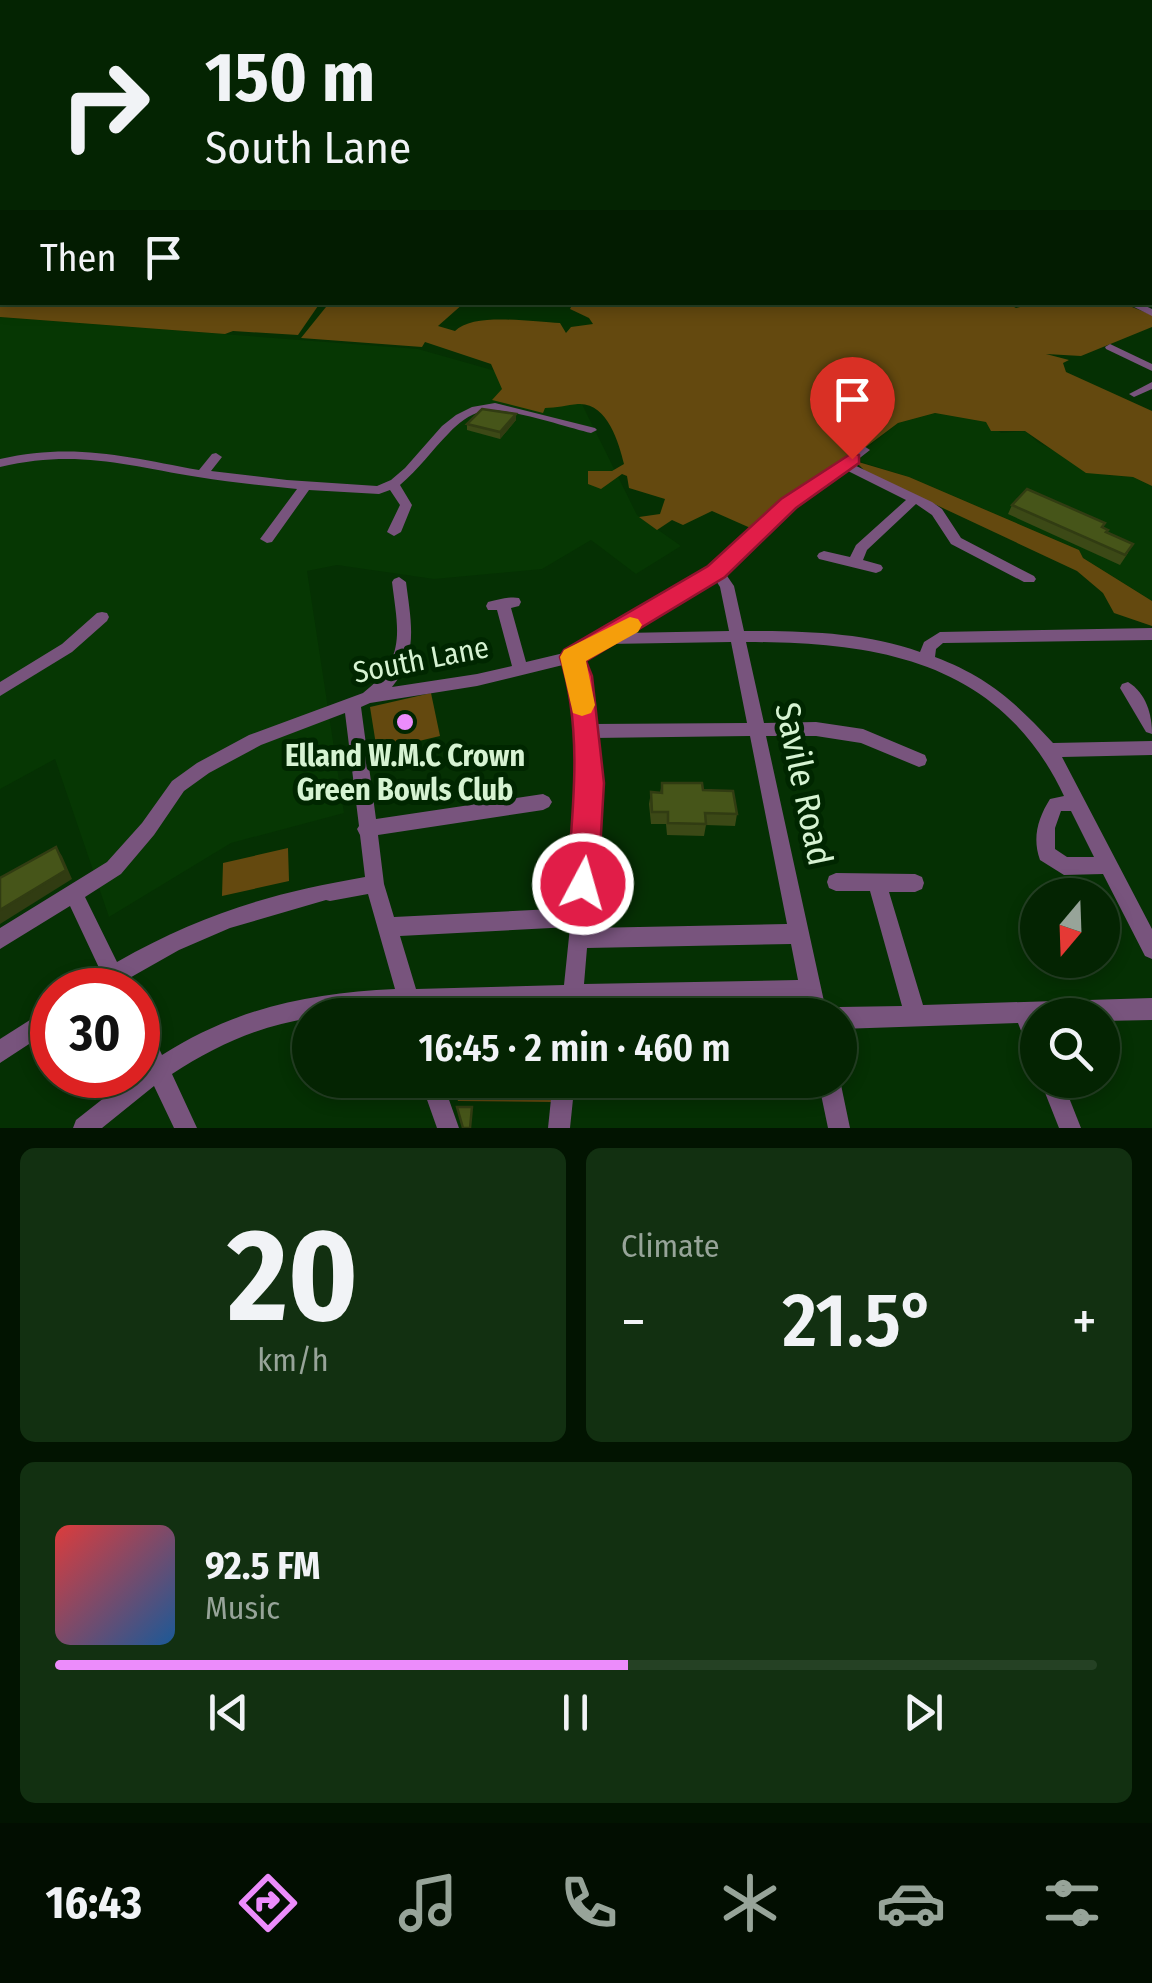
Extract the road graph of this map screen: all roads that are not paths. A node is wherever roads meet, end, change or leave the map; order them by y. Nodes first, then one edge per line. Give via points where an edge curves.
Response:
1 (1109, 346) dead end
2 (1152, 368) edge
3 (1152, 385) edge
4 (1134, 394) dead end
5 (591, 430) dead end
6 (864, 450) dead end
7 (216, 457) dead end
8 (0, 463) edge
9 (845, 465) junction
10 (202, 474) junction
11 (306, 485) junction
12 (394, 485) junction
13 (914, 500) junction
14 (394, 532) dead end
15 (267, 539) dead end
16 (824, 556) dead end
17 (855, 563) junction
18 (876, 568) dead end
19 (716, 572) junction
20 (1029, 579) dead end
21 (399, 582) dead end
22 (503, 604) dead end
23 (102, 616) dead end
24 (1152, 634) edge
25 (608, 639) junction
26 (738, 639) junction
27 (572, 657) junction
28 (926, 658) junction
29 (520, 671) junction
30 (1128, 688) dead end
31 (0, 690) edge
32 (361, 700) junction
33 (1152, 727) edge
34 (758, 730) junction
35 (585, 731) junction
36 (1152, 748) edge
37 (1049, 750) junction
38 (919, 760) dead end
39 (543, 802) dead end
40 (1076, 803) junction
41 (366, 830) junction
42 (1108, 865) junction
43 (836, 882) dead end
44 (877, 882) junction
45 (915, 882) dead end
46 (375, 884) junction
47 (75, 896) junction
48 (388, 927) junction
49 (580, 927) junction
50 (798, 934) junction
51 (0, 940) edge
52 (1152, 949) edge
53 (110, 968) edge
54 (143, 968) edge
55 (810, 990) junction
56 (408, 998) edge
57 (573, 998) edge
58 (674, 998) edge
59 (812, 998) edge
60 (292, 1010) edge
61 (1152, 1010) edge
62 (1120, 1011) edge
63 (1020, 1013) edge
64 (916, 1016) junction
65 (857, 1018) edge
66 (30, 1031) edge
67 (0, 1052) edge
68 (160, 1069) edge
69 (160, 1074) edge
70 (122, 1098) edge
71 (437, 1098) edge
72 (562, 1098) edge
73 (832, 1098) edge
74 (1058, 1098) edge
75 (84, 1128) edge
76 (186, 1128) edge
77 (448, 1128) edge
78 (560, 1128) edge
79 (838, 1128) edge
80 (1070, 1128) edge

1 - 2 street
3 - 4 street
5 - 12 street via 481,406 460,416
6 - 9 street, South Lane
7 - 10 street
8 - 10 street via 40,452 89,452
9 - 13 street
9 - 19 street, South Lane via 788,503
10 - 11 street
11 - 12 street
11 - 15 street
12 - 14 street via 406,504
13 - 17 street via 861,548
13 - 20 street via 937,512 956,541
16 - 17 street
17 - 18 street
19 - 25 street, South Lane
19 - 26 street, Savile Road via 728,586
21 - 32 street via 408,644 390,674
22 - 29 street
23 - 31 street via 67,648
24 - 28 street via 940,638
25 - 26 street
25 - 27 street, South Lane
26 - 28 street via 854,640
26 - 34 street, Savile Road
27 - 29 street, South Lane
27 - 35 street
28 - 37 street via 1003,700
29 - 32 street, South Lane
30 - 33 street
32 - 41 street
32 - 47 street, South Lane via 255,740 203,768 178,786 114,868
34 - 35 street
34 - 38 street via 840,731
34 - 50 street, Savile Road
35 - 49 street via 589,828
36 - 37 street
37 - 40 street
39 - 41 street
40 - 42 street
40 - 42 street via 1051,810 1047,854 1064,866
41 - 46 street
42 - 52 street
43 - 44 street
44 - 45 street
44 - 64 street
46 - 48 street
46 - 54 street via 233,916
47 - 51 street, South Lane
47 - 53 street
48 - 49 street
48 - 56 street
49 - 50 street
49 - 57 street
50 - 55 street, Savile Road
55 - 58 street
55 - 59 street, Savile Road
60 - 68 street via 200,1043
61 - 62 street
63 - 64 street
64 - 65 street
66 - 67 street
69 - 76 street
70 - 75 street
71 - 77 street
72 - 78 street
73 - 79 street
74 - 80 street

